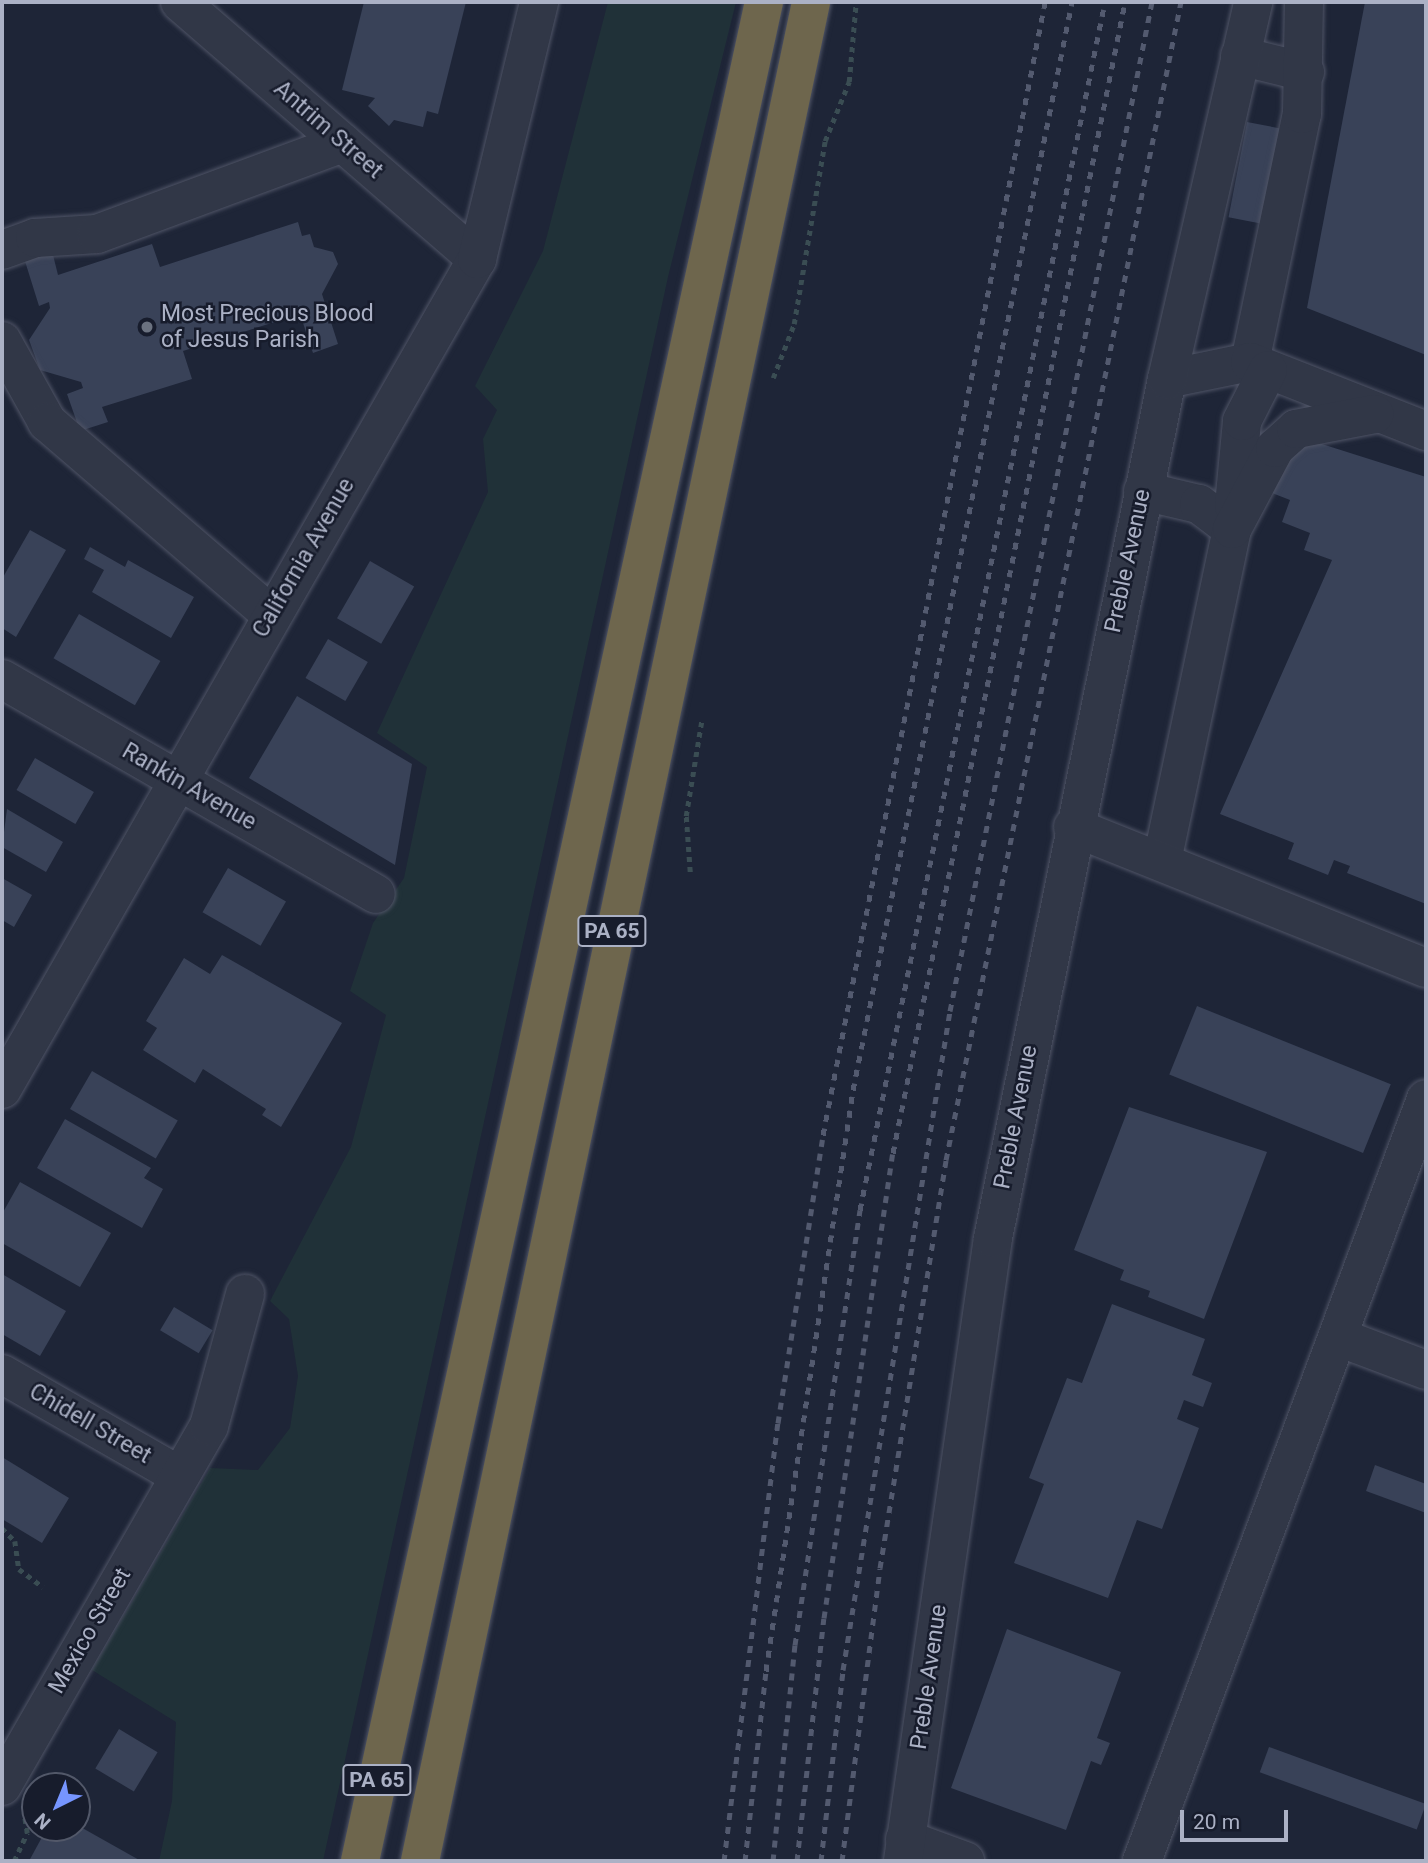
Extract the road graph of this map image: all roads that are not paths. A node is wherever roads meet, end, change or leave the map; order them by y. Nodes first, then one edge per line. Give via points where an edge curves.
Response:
1 (180, 2) edge
2 (539, 2) edge
3 (764, 2) edge
4 (811, 2) edge
5 (1253, 2) edge
6 (1304, 2) edge
7 (1240, 55) junction
8 (1305, 72) junction
9 (343, 143) junction
10 (2, 250) edge
11 (477, 259) junction
12 (2, 341) edge
13 (1259, 366) junction
14 (1167, 379) junction
15 (1380, 413) junction
16 (1426, 431) edge
17 (1143, 491) junction
18 (1232, 529) junction
19 (271, 615) junction
20 (2, 680) edge
21 (176, 779) junction
22 (1073, 827) junction
23 (1162, 862) junction
24 (376, 894) dead end
25 (1426, 968) edge
26 (2, 1089) edge
27 (1426, 1099) edge
28 (245, 1294) dead end
29 (1338, 1337) junction
30 (1426, 1370) edge
31 (2, 1374) edge
32 (178, 1475) junction
33 (12, 1797) edge
34 (904, 1850) edge
35 (359, 1861) edge
36 (420, 1861) edge
37 (965, 1861) edge
38 (1142, 1861) edge

1 - 9 street, Antrim Street
2 - 11 street, California Avenue
3 - 35 highway, PA 65
4 - 36 highway, PA 65
5 - 7 street, Preble Avenue
6 - 8 street
7 - 8 street
7 - 14 street, Preble Avenue
8 - 13 street
9 - 10 street via 97,234 35,238
9 - 11 street, Antrim Street
11 - 19 street, California Avenue
12 - 19 street via 47,422
13 - 14 street
13 - 15 street
13 - 18 street via 1242,421
14 - 17 street, Preble Avenue
15 - 16 street
15 - 18 street via 1296,429 1275,448
17 - 18 street via 1199,504
17 - 22 street, Preble Avenue
18 - 23 street
19 - 21 street, California Avenue
20 - 21 street, Rankin Avenue
21 - 24 street, Rankin Avenue
21 - 26 street, California Avenue
22 - 23 street
22 - 34 street, Preble Avenue via 993,1238
23 - 25 street
27 - 29 street
28 - 32 street, Mexico Street via 209,1426
29 - 30 street
29 - 38 street
31 - 32 street, Chidell Street
32 - 33 street, Mexico Street
34 - 37 street

